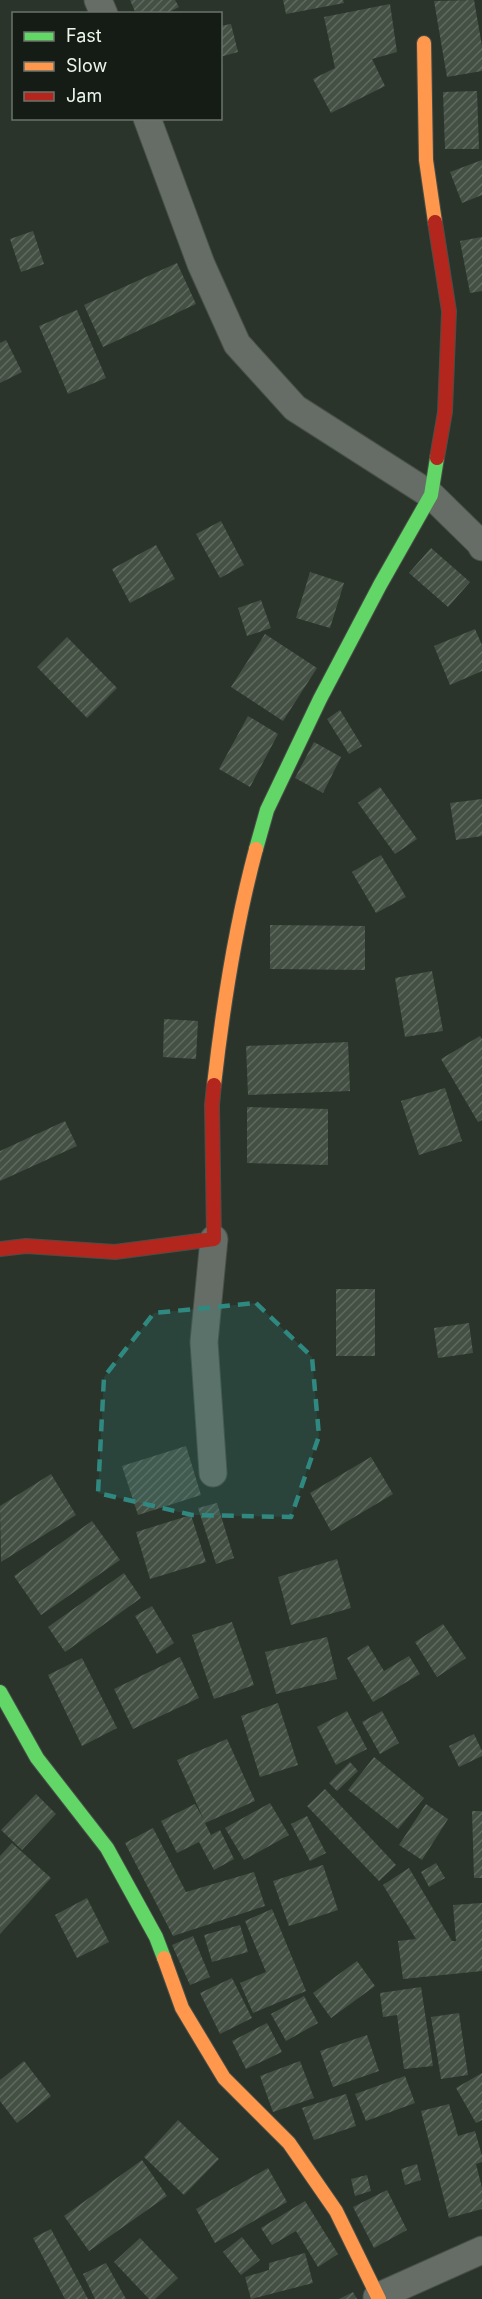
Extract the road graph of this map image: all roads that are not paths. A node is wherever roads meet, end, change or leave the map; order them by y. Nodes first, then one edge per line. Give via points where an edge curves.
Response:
1 (424, 43) dead end
2 (148, 120) edge
3 (431, 495) junction
4 (482, 547) edge
5 (214, 1239) junction
6 (0, 1249) edge
7 (213, 1473) dead end
8 (0, 1692) edge
9 (482, 2250) edge
10 (378, 2298) edge

1 - 3 street via 426,160 449,311 445,412
2 - 3 street via 201,264 237,344 295,408
3 - 4 street
3 - 5 street via 320,699 267,810 245,889 224,996 212,1105
5 - 6 street via 115,1252 26,1246
5 - 7 street via 204,1342
8 - 10 street via 37,1758 107,1848 156,1937 182,2008 224,2078 289,2143 336,2211
9 - 10 street

